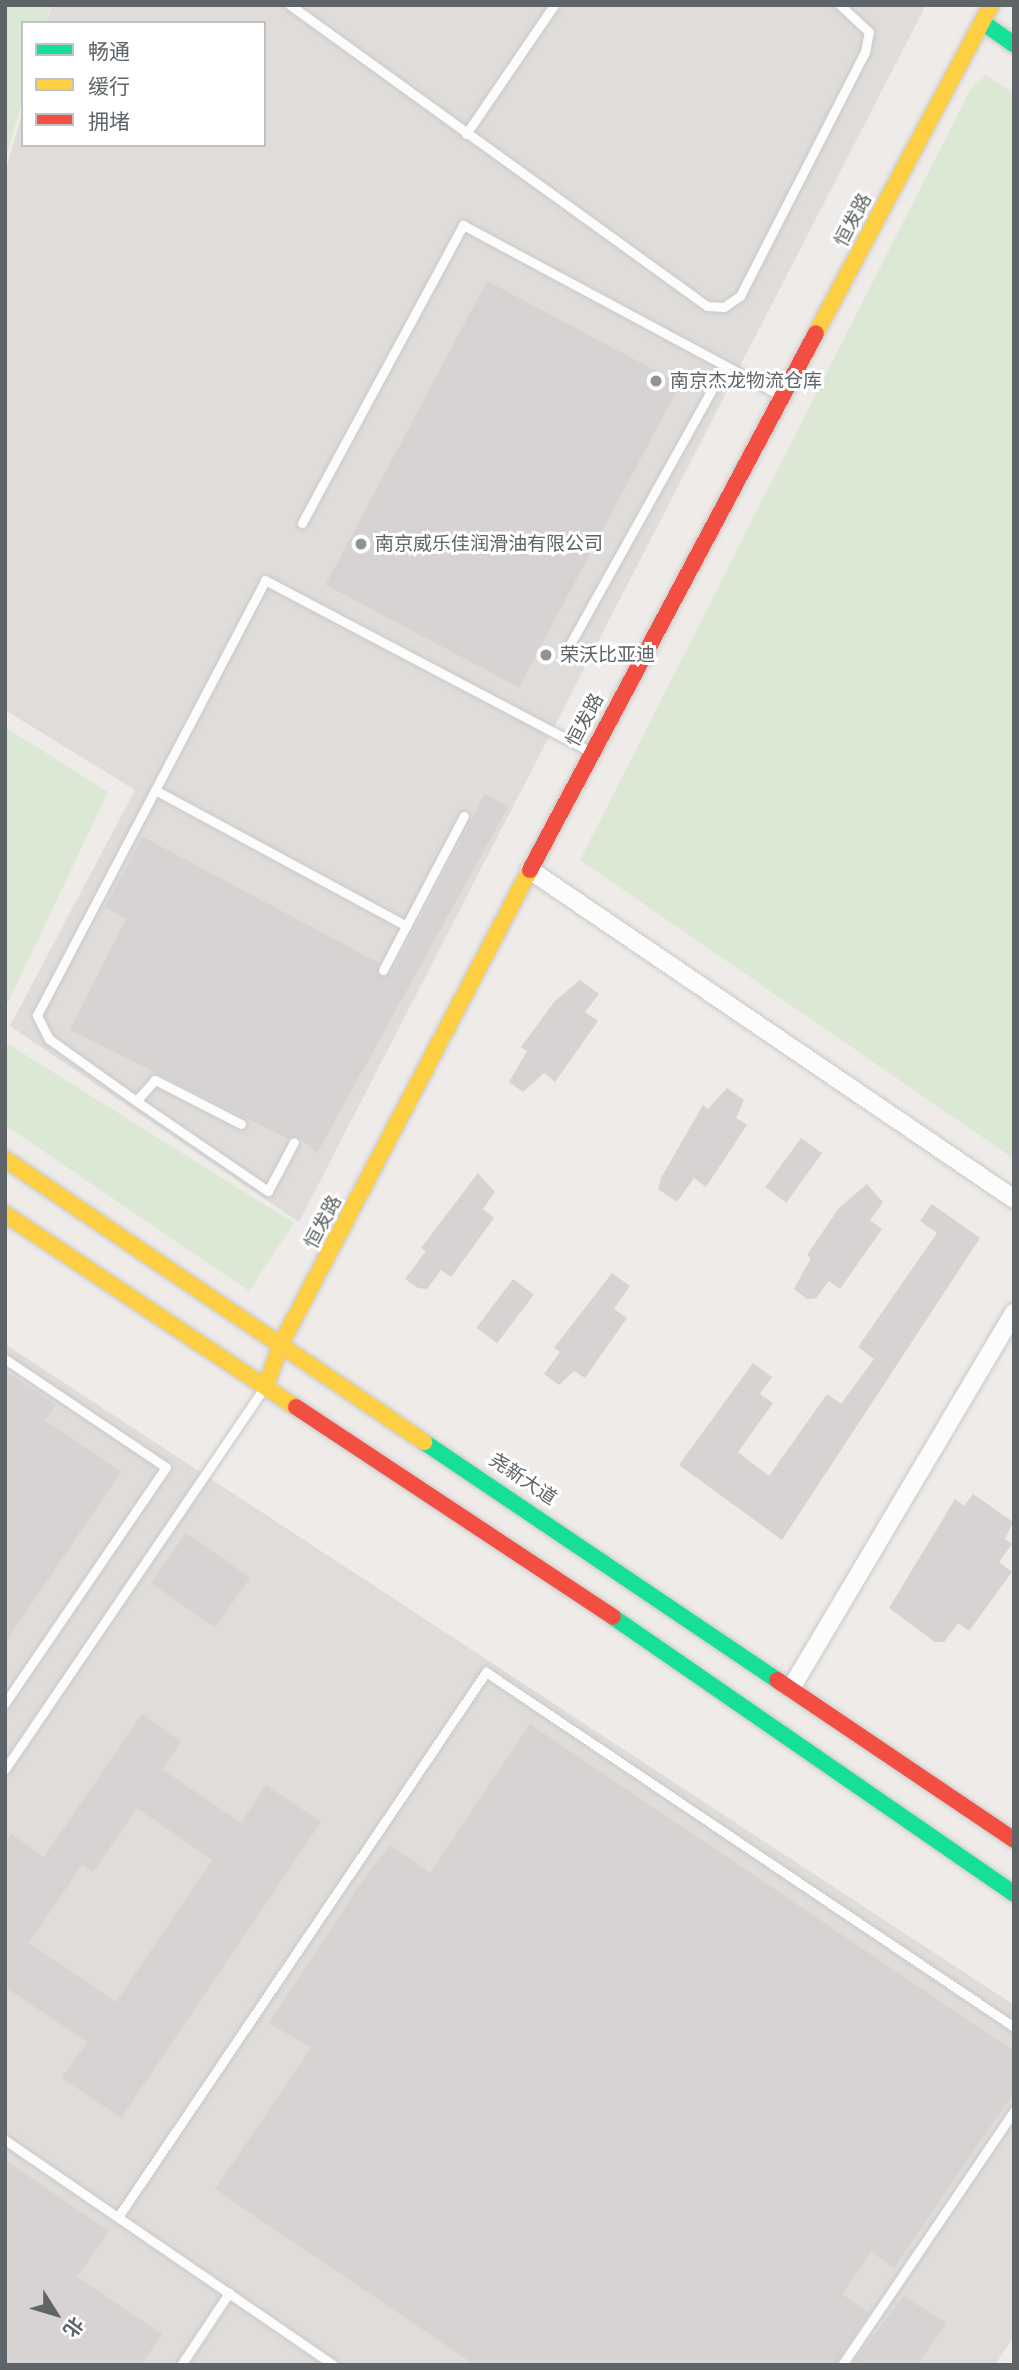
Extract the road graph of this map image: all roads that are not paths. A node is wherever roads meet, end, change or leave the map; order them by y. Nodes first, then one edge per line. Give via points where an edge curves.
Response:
1 (290, 5) edge
2 (554, 5) edge
3 (840, 5) edge
4 (987, 10) edge
5 (1014, 44) edge
6 (466, 134) junction
7 (725, 366) junction
8 (782, 396) junction
9 (302, 523) dead end
10 (568, 648) dead end
11 (592, 752) junction
12 (155, 790) junction
13 (464, 817) dead end
14 (530, 870) junction
15 (407, 926) junction
16 (383, 970) dead end
17 (136, 1101) junction
18 (241, 1124) dead end
19 (293, 1142) dead end
20 (5, 1158) edge
21 (1014, 1199) edge
22 (5, 1214) edge
23 (1014, 1313) edge
24 (282, 1342) junction
25 (5, 1359) edge
26 (266, 1385) junction
27 (793, 1685) junction
28 (5, 1703) edge
29 (5, 1769) edge
30 (1014, 1840) edge
31 (1014, 1894) edge
32 (1014, 2027) edge
33 (1014, 2111) edge
34 (5, 2140) edge
35 (118, 2217) junction
36 (229, 2293) junction
37 (181, 2365) edge
38 (333, 2365) edge
39 (842, 2365) edge

1 - 6 lane
2 - 6 lane
3 - 6 lane via 869,32 866,52 740,296 724,307 707,306
4 - 5 main road
4 - 8 main road, 恒发路
7 - 8 lane
7 - 9 lane via 463,225
7 - 10 lane
8 - 11 main road, 恒发路
11 - 12 lane via 265,580
11 - 14 main road, 恒发路
12 - 15 lane
12 - 17 lane via 37,1015 49,1039
13 - 15 lane
14 - 21 street
14 - 24 main road, 恒发路
15 - 16 lane
17 - 18 lane via 155,1080
17 - 19 lane via 268,1191
20 - 24 main road, 尧新大道
22 - 26 main road
23 - 27 street
24 - 26 main road, 恒发路
24 - 27 main road, 尧新大道
25 - 28 lane via 166,1467
26 - 29 lane
26 - 31 main road
27 - 30 main road, 尧新大道
32 - 35 lane via 486,1672
33 - 39 lane
34 - 35 lane
35 - 36 lane
36 - 37 lane
36 - 38 lane

